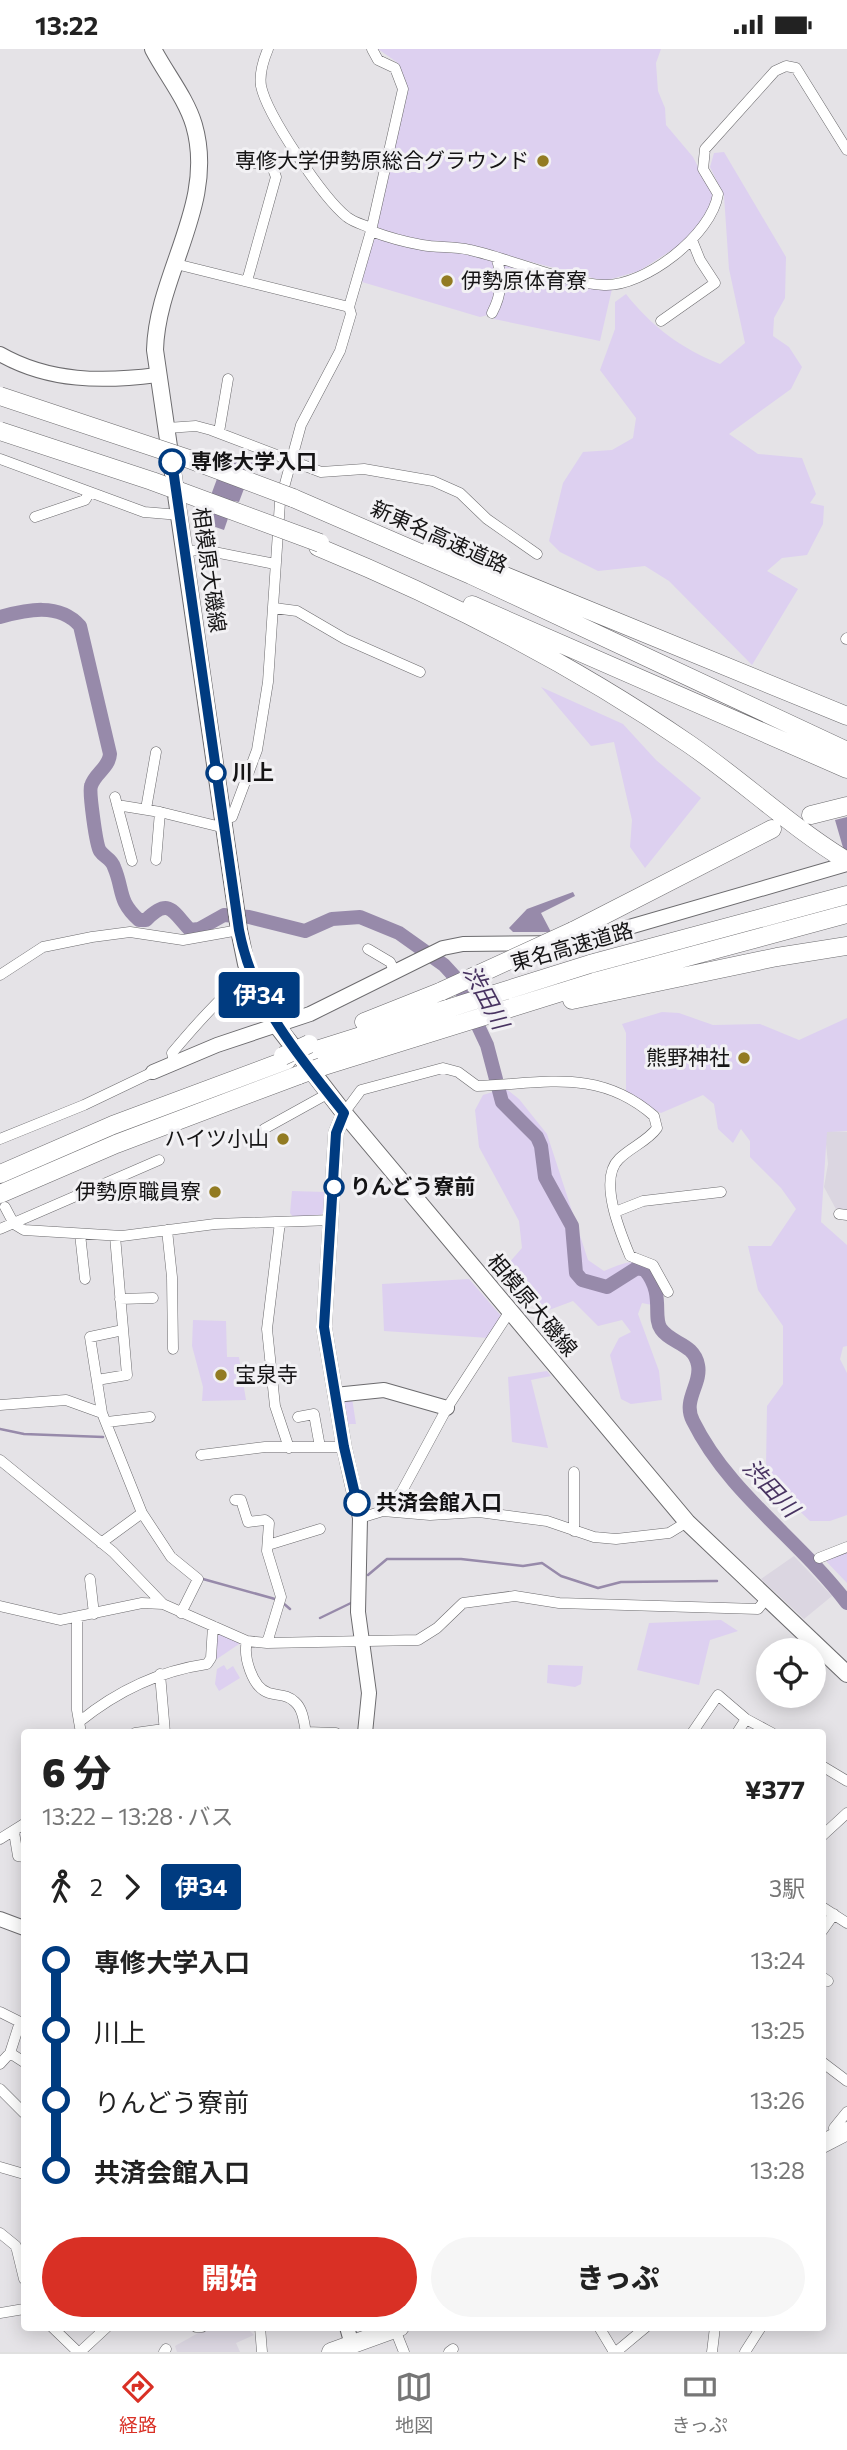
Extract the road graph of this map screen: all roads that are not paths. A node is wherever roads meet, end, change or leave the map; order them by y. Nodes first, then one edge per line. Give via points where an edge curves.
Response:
1 (153, 49) edge
2 (268, 49) edge
3 (372, 49) edge
4 (847, 150) edge
5 (249, 162) dead end
6 (371, 230) junction
7 (692, 240) junction
8 (496, 257) junction
9 (176, 264) junction
10 (247, 281) junction
11 (349, 307) junction
12 (492, 313) dead end
13 (662, 321) dead end
14 (0, 354) edge
15 (158, 375) junction
16 (229, 384) dead end
17 (0, 396) edge
18 (167, 428) junction
19 (0, 431) edge
20 (219, 432) junction
21 (0, 459) edge
22 (291, 460) junction
23 (90, 492) junction
24 (332, 513) junction
25 (180, 515) junction
26 (35, 517) dead end
27 (319, 545) junction
28 (185, 551) junction
29 (537, 554) dead end
30 (275, 564) junction
31 (274, 608) junction
32 (420, 672) dead end
33 (847, 716) edge
34 (847, 751) edge
35 (156, 752) dead end
36 (847, 769) edge
37 (847, 806) edge
38 (146, 809) junction
39 (160, 812) junction
40 (811, 815) dead end
41 (224, 823) junction
42 (772, 829) dead end
43 (132, 860) dead end
44 (156, 860) dead end
45 (847, 863) edge
46 (847, 895) edge
47 (847, 913) edge
48 (239, 929) junction
49 (847, 946) edge
50 (368, 949) dead end
51 (395, 972) junction
52 (0, 975) edge
53 (250, 976) junction
54 (445, 999) junction
55 (496, 1015) junction
56 (277, 1026) junction
57 (320, 1056) junction
58 (174, 1062) junction
59 (153, 1072) joint
60 (328, 1093) junction
61 (344, 1113) junction
62 (264, 1129) dead end
63 (0, 1139) edge
64 (159, 1160) dead end
65 (0, 1174) edge
66 (721, 1192) dead end
67 (3, 1201) edge
68 (615, 1212) junction
69 (332, 1220) junction
70 (280, 1222) junction
71 (14, 1224) junction
72 (0, 1229) edge
73 (167, 1230) junction
74 (80, 1234) junction
75 (115, 1236) junction
76 (85, 1279) dead end
77 (668, 1292) dead end
78 (153, 1298) dead end
79 (120, 1299) junction
80 (510, 1311) junction
81 (123, 1329) junction
82 (173, 1349) dead end
83 (97, 1381) junction
84 (335, 1395) junction
85 (0, 1405) edge
86 (447, 1408) junction
87 (104, 1417) junction
88 (150, 1417) dead end
89 (298, 1417) dead end
90 (320, 1447) junction
91 (344, 1447) junction
92 (289, 1448) junction
93 (201, 1455) dead end
94 (0, 1460) edge
95 (575, 1472) dead end
96 (242, 1500) dead end
97 (383, 1511) junction
98 (142, 1513) junction
99 (360, 1518) junction
100 (687, 1522) junction
101 (320, 1528) dead end
102 (574, 1531) junction
103 (101, 1543) junction
104 (268, 1545) junction
105 (847, 1547) edge
106 (820, 1558) dead end
107 (90, 1579) dead end
108 (766, 1599) junction
109 (163, 1604) junction
110 (0, 1606) edge
111 (181, 1613) junction
112 (94, 1614) junction
113 (77, 1618) junction
114 (213, 1626) junction
115 (360, 1640) junction
116 (247, 1641) junction
117 (267, 1643) junction
118 (844, 1665) edge
119 (160, 1674) junction
120 (746, 1719) junction
121 (80, 1727) edge
122 (164, 1729) edge
123 (305, 1729) edge
124 (365, 1729) edge
125 (695, 1729) edge
126 (740, 1729) edge
127 (765, 1729) edge
128 (826, 1768) edge
129 (847, 1781) edge
130 (847, 1813) edge
131 (21, 1826) edge
132 (14, 1832) junction
133 (826, 1832) edge
134 (0, 1839) edge
135 (21, 1856) edge
136 (826, 1909) edge
137 (834, 1914) junction
138 (0, 1919) edge
139 (847, 1923) edge
140 (826, 1925) edge
141 (21, 1927) edge
142 (0, 2012) edge
143 (21, 2022) edge
144 (21, 2026) edge
145 (10, 2053) junction
146 (21, 2060) edge
147 (0, 2064) edge
148 (826, 2065) edge
149 (847, 2081) edge
150 (0, 2089) edge
151 (21, 2110) edge
152 (847, 2112) edge
153 (836, 2137) edge
154 (0, 2167) edge
155 (21, 2173) edge
156 (0, 2233) edge
157 (20, 2245) edge
158 (21, 2310) edge
159 (0, 2313) edge
160 (56, 2331) edge
161 (103, 2331) edge
162 (257, 2331) edge
163 (386, 2331) edge
164 (397, 2331) edge
165 (602, 2331) edge
166 (641, 2331) edge
167 (715, 2331) edge
168 (758, 2331) edge
169 (351, 2341) edge
170 (79, 2352) edge
171 (262, 2352) edge
172 (331, 2352) edge
173 (404, 2352) edge
174 (615, 2352) edge
175 (712, 2352) edge
176 (745, 2352) edge

1 - 9 main road, 相模原大磯線 via 191,118 199,148 197,191
2 - 6 street via 261,85 280,127 347,218
3 - 6 street via 378,60 395,68 403,89
4 - 7 street via 796,68 775,71 705,149 704,169 718,194 712,216
5 - 10 street via 272,166 276,177
6 - 8 street via 424,246 467,249
6 - 11 street
7 - 8 street via 654,267 611,285
7 - 13 street via 715,283
8 - 12 street via 500,291
9 - 10 street
9 - 15 main road, 相模原大磯線 via 158,312
10 - 11 street
11 - 22 street via 341,351 309,407
14 - 15 street via 39,371 75,379
15 - 18 main road, 相模原大磯線
16 - 20 street
17 - 24 highway, bridge via 165,450
18 - 20 street via 196,426
18 - 25 main road, 相模原大磯線
19 - 27 highway, bridge
20 - 22 street
21 - 23 street
22 - 29 street via 329,473 364,469 433,481 460,493 487,519
22 - 30 street via 277,517
23 - 25 street via 144,512
23 - 26 street via 85,500
24 - 33 highway via 476,563
24 - 34 highway, 新東名高速道路
25 - 28 main road, 相模原大磯線
27 - 36 highway via 657,684
27 - 45 highway via 426,594 599,686 714,761
28 - 30 street
28 - 41 main road, 相模原大磯線
30 - 31 street
31 - 32 street via 297,611 345,639
31 - 41 street via 257,750 232,817
35 - 38 street
37 - 40 highway
38 - 39 street
38 - 43 street via 116,801
39 - 41 street
39 - 44 street
41 - 48 main road, 相模原大磯線
42 - 54 highway, bridge
45 - 51 street via 574,943 463,944 443,948
46 - 54 highway, 東名高速道路 via 491,994
47 - 55 highway, 東名高速道路
48 - 52 street via 183,940 130,932 92,937 43,947
48 - 53 main road, 相模原大磯線
49 - 55 highway
50 - 51 street via 390,962
51 - 56 street
53 - 56 main road, 相模原大磯線
53 - 58 street via 232,986 181,1042 172,1053
54 - 57 highway
55 - 57 highway, 東名高速道路
56 - 58 street
56 - 60 main road, 相模原大磯線
57 - 65 highway via 285,1058
57 - 67 highway, bridge via 299,1075 116,1145
58 - 59 street
59 - 63 street
60 - 61 main road, 相模原大磯線
60 - 62 street
61 - 68 street via 361,1090 443,1068 477,1086 585,1081 619,1094 654,1116 658,1124 619,1159 610,1174
61 - 69 street via 336,1133
61 - 80 main road, 相模原大磯線
64 - 71 street
66 - 68 street via 643,1201
67 - 71 street
68 - 77 street via 630,1256 653,1265
69 - 70 street
69 - 84 street via 324,1327
70 - 73 street
70 - 92 street via 267,1329 275,1406
71 - 72 street
71 - 74 street via 24,1230
73 - 75 street
73 - 82 street
74 - 75 street
74 - 76 street
75 - 79 street
78 - 79 street
79 - 81 street
80 - 86 street
80 - 100 main road, 相模原大磯線
81 - 83 street via 127,1374
81 - 83 street via 87,1338
83 - 87 street
84 - 86 street via 384,1390
84 - 91 street
85 - 87 street via 66,1400
86 - 97 street via 401,1493
87 - 88 street
87 - 98 street
89 - 90 street via 314,1414
90 - 91 street
90 - 92 street
91 - 99 street
92 - 93 street
94 - 103 street
95 - 102 street
96 - 104 street via 248,1522 269,1523
97 - 99 street
97 - 102 street via 430,1515 479,1512 547,1521
98 - 103 street
98 - 111 street via 171,1557 198,1579
99 - 115 street
100 - 102 street via 669,1533 616,1539
100 - 108 main road, 相模原大磯線
101 - 104 street
103 - 109 street
104 - 117 street via 281,1597
105 - 106 street
107 - 112 street
108 - 115 street via 758,1609 559,1603 514,1596 463,1603 418,1640
108 - 118 main road, 相模原大磯線
109 - 111 street
109 - 112 street via 135,1604
110 - 113 street via 53,1619
111 - 114 street
112 - 113 street
113 - 121 street
114 - 116 street
114 - 119 street via 207,1664
115 - 117 street
115 - 124 street via 369,1693
116 - 117 street
116 - 123 street via 256,1682 265,1691 293,1699
119 - 121 street via 117,1694
119 - 122 street
120 - 125 street via 718,1695
120 - 126 street
120 - 127 street
128 - 129 street
130 - 133 street
131 - 132 street
132 - 134 street
132 - 135 street
136 - 137 street
137 - 139 street
137 - 140 street
138 - 141 street
142 - 143 street
144 - 145 street
145 - 146 street
145 - 147 street
148 - 149 street
150 - 151 street
152 - 153 street via 834,2127
154 - 155 street
156 - 157 street
158 - 159 street
160 - 170 street
161 - 170 street
162 - 171 street
163 - 169 highway
164 - 173 street
165 - 174 street
166 - 174 street
167 - 175 street
168 - 176 street
169 - 172 highway

